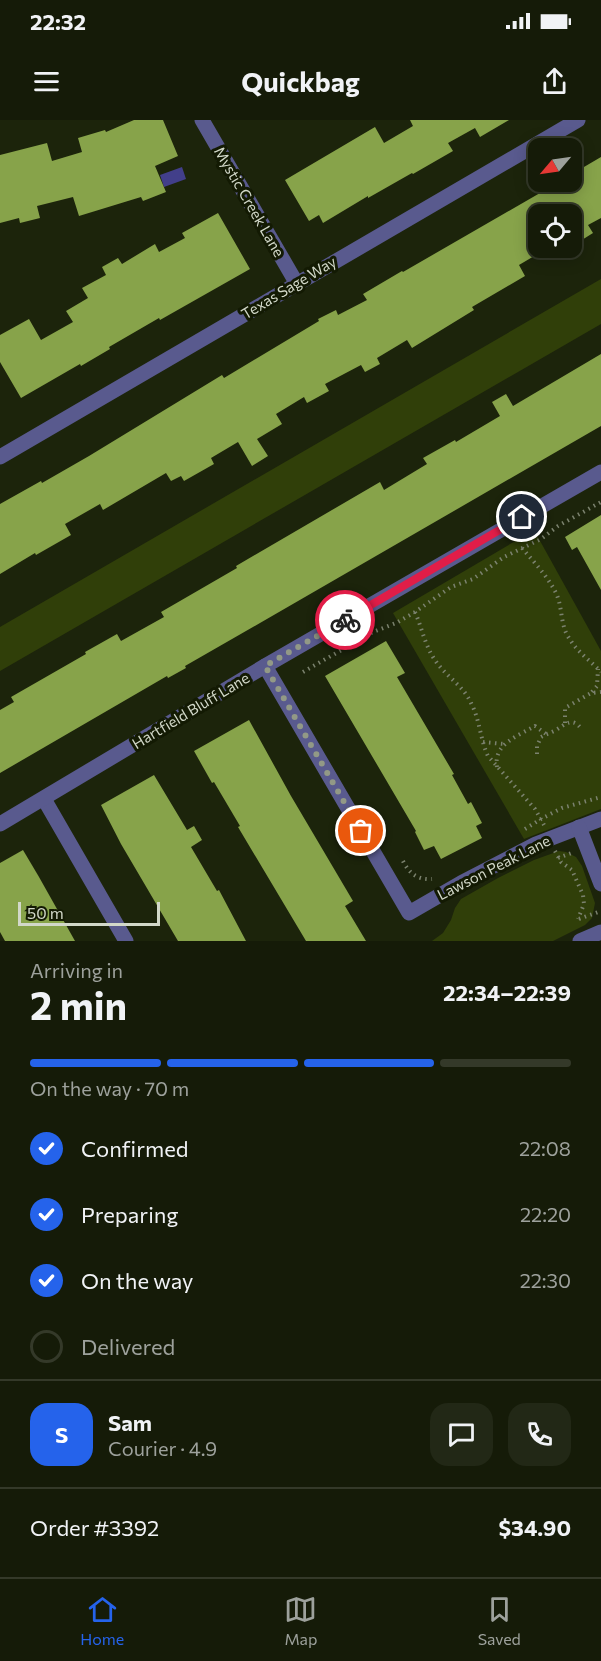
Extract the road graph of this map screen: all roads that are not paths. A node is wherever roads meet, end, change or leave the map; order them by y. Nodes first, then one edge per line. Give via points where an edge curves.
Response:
1 (202, 120) edge
2 (578, 120) edge
3 (297, 284) junction
4 (0, 457) edge
5 (601, 472) edge
6 (265, 666) junction
7 (44, 799) junction
8 (601, 819) edge
9 (0, 824) edge
10 (579, 827) junction
11 (601, 884) edge
12 (601, 932) edge
13 (126, 941) edge
14 (580, 941) edge

1 - 3 street, Mystic Creek Lane
2 - 3 street, Texas Sage Way
3 - 4 street, Texas Sage Way
5 - 6 street, Hartfield Bluff Lane
6 - 7 street, Hartfield Bluff Lane
6 - 10 street, Lawson Peak Lane via 409,913 536,844
7 - 9 street, Hartfield Bluff Lane
7 - 13 street
8 - 10 street, Lawson Peak Lane
10 - 11 street
12 - 14 street

